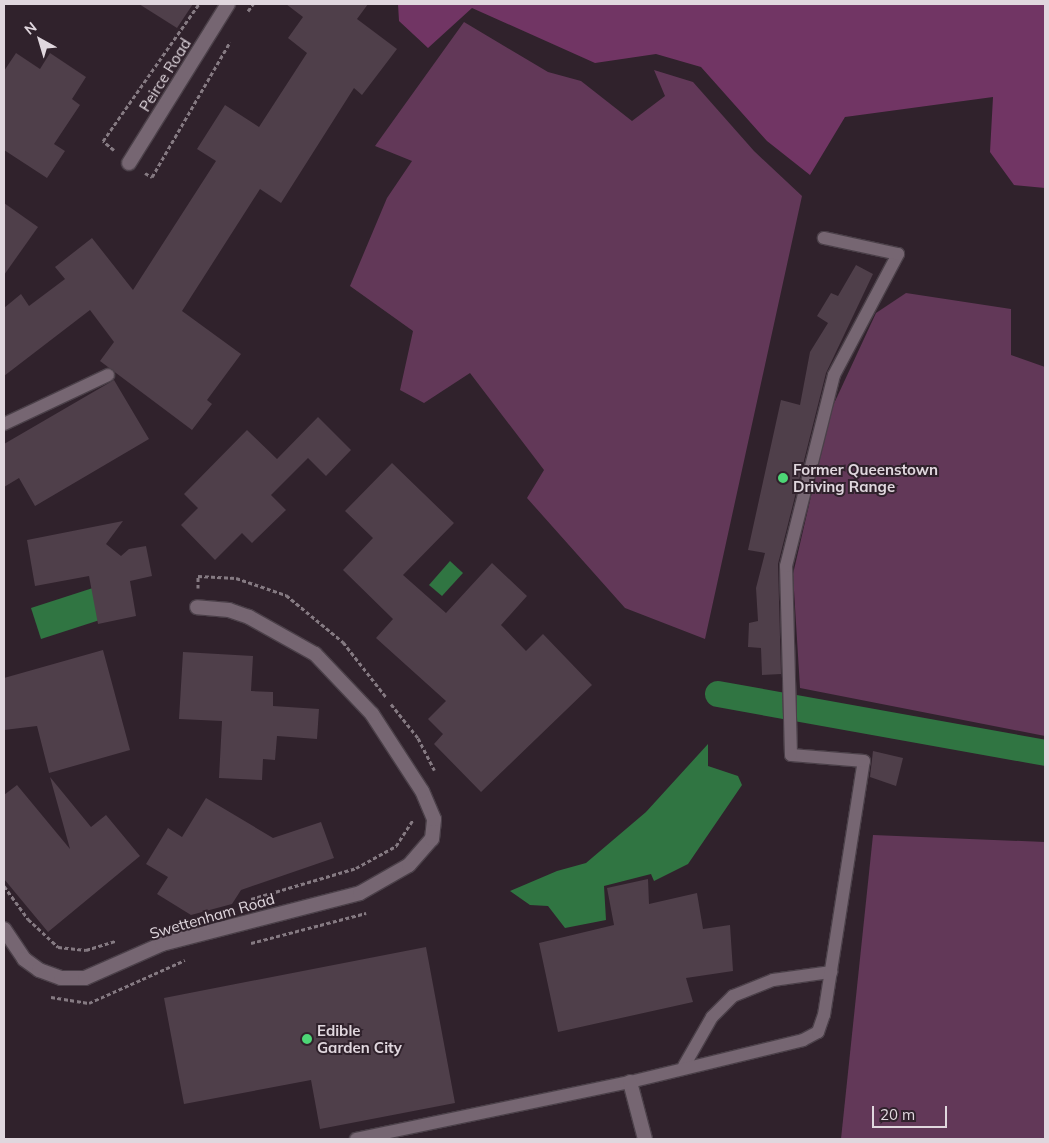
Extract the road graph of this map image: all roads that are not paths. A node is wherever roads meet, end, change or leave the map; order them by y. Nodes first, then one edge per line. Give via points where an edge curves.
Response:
1 (228, 4) edge
2 (129, 163) road end
3 (824, 238) dead end
4 (108, 375) dead end
5 (4, 424) edge
6 (197, 607) road end
7 (4, 929) edge
8 (831, 972) junction
9 (684, 1066) junction
10 (630, 1082) junction
11 (356, 1139) edge
12 (645, 1139) edge

1 - 2 street, Peirce Road
3 - 8 lane via 898,254 834,375 786,566 791,755 864,761
4 - 5 lane
6 - 7 street, Swettenham Road via 229,610 249,617 316,654 372,714 422,791 434,820 432,839 409,865 360,893 162,944 85,978 61,978 39,970 24,959
8 - 9 lane via 773,980 733,996 712,1017
8 - 9 lane via 818,1032 803,1040
9 - 10 lane
10 - 11 lane
10 - 12 street

